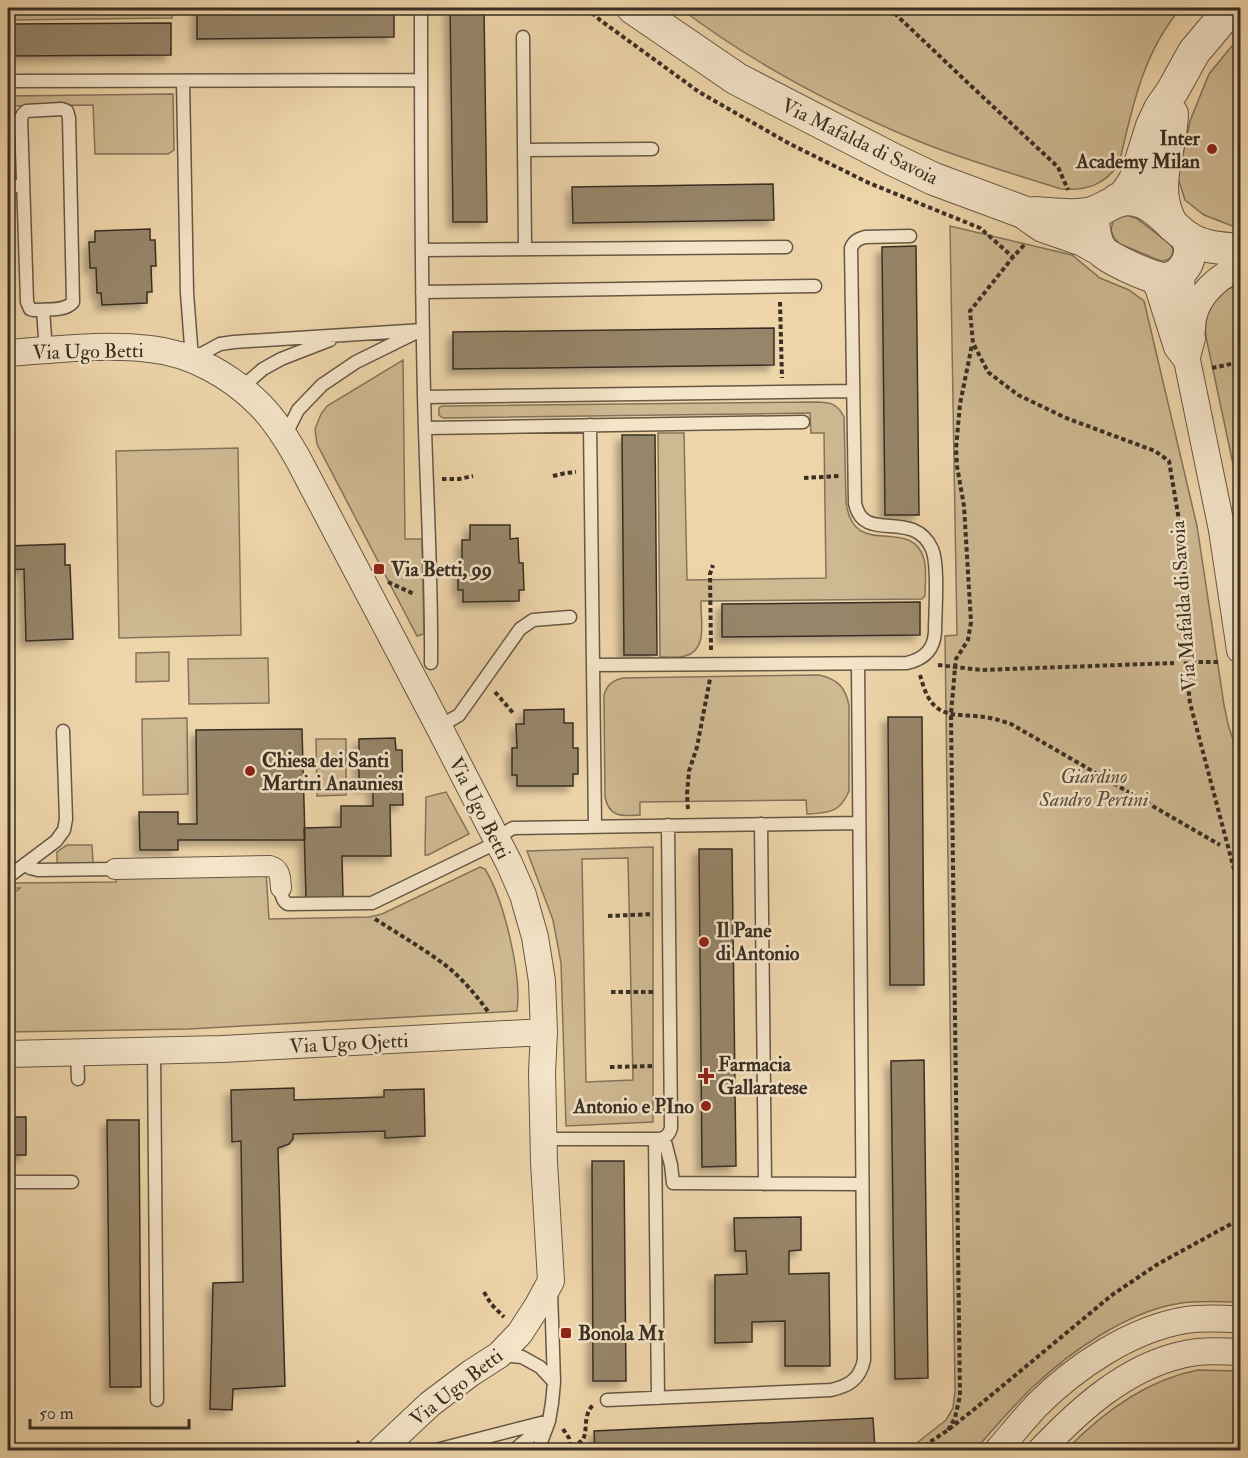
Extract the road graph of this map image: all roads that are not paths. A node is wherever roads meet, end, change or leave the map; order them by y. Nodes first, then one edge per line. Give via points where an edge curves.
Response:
1 (421, 8) edge
2 (633, 8) edge
3 (1231, 8) edge
4 (523, 37) dead end
5 (421, 80) junction
6 (8, 81) edge
7 (183, 81) junction
8 (1173, 90) junction
9 (652, 149) dead end
10 (524, 150) junction
11 (8, 186) edge
12 (23, 186) junction
13 (1110, 205) junction
14 (1023, 212) junction
15 (910, 236) dead end
16 (1181, 243) junction
17 (786, 247) dead end
18 (525, 249) junction
19 (422, 250) junction
20 (1101, 250) junction
21 (1240, 250) edge
22 (1240, 265) edge
23 (1149, 275) junction
24 (815, 286) dead end
25 (422, 292) junction
26 (43, 309) junction
27 (423, 330) junction
28 (348, 335) junction
29 (45, 351) junction
30 (8, 353) edge
31 (1196, 356) junction
32 (192, 359) junction
33 (241, 388) junction
34 (853, 391) junction
35 (424, 397) junction
36 (803, 422) dead end
37 (590, 425) junction
38 (425, 428) junction
39 (285, 436) junction
40 (570, 617) dead end
41 (1231, 656) edge
42 (430, 663) dead end
43 (858, 664) junction
44 (593, 665) junction
45 (439, 727) junction
46 (63, 731) dead end
47 (859, 823) junction
48 (761, 824) junction
49 (668, 825) junction
50 (595, 826) junction
51 (497, 840) junction
52 (25, 864) junction
53 (115, 869) joint
54 (8, 877) edge
55 (281, 888) joint
56 (544, 1032) junction
57 (77, 1053) junction
58 (8, 1054) edge
59 (154, 1064) junction
60 (78, 1079) dead end
61 (659, 1138) junction
62 (544, 1139) junction
63 (8, 1182) edge
64 (72, 1182) dead end
65 (765, 1184) junction
66 (862, 1184) junction
67 (551, 1281) junction
68 (1240, 1319) edge
69 (1240, 1352) edge
70 (499, 1355) junction
71 (554, 1382) junction
72 (658, 1398) junction
73 (157, 1400) dead end
74 (608, 1400) road end
75 (549, 1421) junction
76 (381, 1450) edge
77 (436, 1450) edge
78 (514, 1450) edge
79 (538, 1450) edge
80 (998, 1450) edge
81 (1041, 1450) edge

1 - 5 lane
2 - 14 street, Via Mafalda di Savoia via 736,80 934,179
3 - 8 street via 1194,51
4 - 10 lane
5 - 7 lane
5 - 19 lane
6 - 7 lane
7 - 32 lane
8 - 13 street via 1155,117 1132,186
8 - 16 street via 1171,132 1161,189 1164,207
9 - 10 lane
10 - 18 lane
11 - 12 lane
12 - 26 lane via 27,302 30,309
12 - 26 lane via 22,114 31,110 67,111 73,297 68,307
13 - 14 street via 1079,215
13 - 16 street via 1131,199 1143,202
13 - 20 street via 1095,221
14 - 20 street, Via Mafalda di Savoia via 1043,226
15 - 34 lane via 865,237 851,248
16 - 21 street
16 - 22 street via 1190,264
16 - 23 street via 1178,273 1163,279
16 - 31 street via 1182,293
17 - 18 lane
18 - 19 lane
19 - 25 lane
20 - 23 street
22 - 31 street via 1215,282 1200,299 1193,315
23 - 31 street via 1160,290 1178,347
24 - 25 lane
25 - 27 lane
26 - 29 lane
27 - 28 lane
27 - 35 lane
27 - 39 lane via 356,362 322,385 298,410
28 - 32 lane via 220,344
28 - 33 lane via 281,359
29 - 30 street, Via Ugo Betti
29 - 32 street, Via Ugo Betti via 133,347
31 - 41 street via 1222,530
32 - 33 street, Via Ugo Betti
33 - 39 street, Via Ugo Betti
34 - 35 lane
34 - 43 lane via 856,509 874,525 917,532 932,549 935,566 932,648 915,662
35 - 38 lane
36 - 37 lane
37 - 38 lane
37 - 44 lane
38 - 42 lane
39 - 45 street, Via Ugo Betti
40 - 45 lane via 533,620 520,629 459,715
43 - 44 lane
43 - 47 lane
44 - 50 lane
45 - 51 street, Via Ugo Betti
46 - 52 lane via 64,830 56,841
47 - 48 lane
47 - 66 lane
48 - 49 lane
48 - 65 lane
49 - 50 lane
49 - 61 lane via 671,1128 668,1136
50 - 51 lane via 513,828
51 - 55 lane via 372,903 288,904 282,898
51 - 56 street, Via Ugo Betti via 523,895 535,937
52 - 53 lane via 39,870
52 - 54 lane
53 - 55 street via 270,866 280,873
56 - 59 street, Via Ugo Ojetti via 222,1050
56 - 62 street, Via Ugo Betti
57 - 58 street, Via Ugo Ojetti
57 - 59 street, Via Ugo Ojetti
57 - 60 lane
59 - 73 lane
61 - 62 lane
61 - 65 lane via 671,1165 673,1184
61 - 72 lane
62 - 67 street, Via Ugo Betti
63 - 64 lane
65 - 66 lane
66 - 72 lane via 864,1360 856,1377 831,1390
67 - 70 street, Via Ugo Betti via 520,1333
67 - 71 lane
68 - 80 street via 1177,1322 1147,1331 1105,1352 1036,1406
69 - 81 street via 1182,1355 1145,1368 1103,1394
70 - 71 lane via 522,1357 540,1367
70 - 76 street, Via Ugo Betti via 430,1404
71 - 75 lane
72 - 74 lane
75 - 77 lane, Via Ugo Betti
75 - 78 lane
75 - 79 lane

